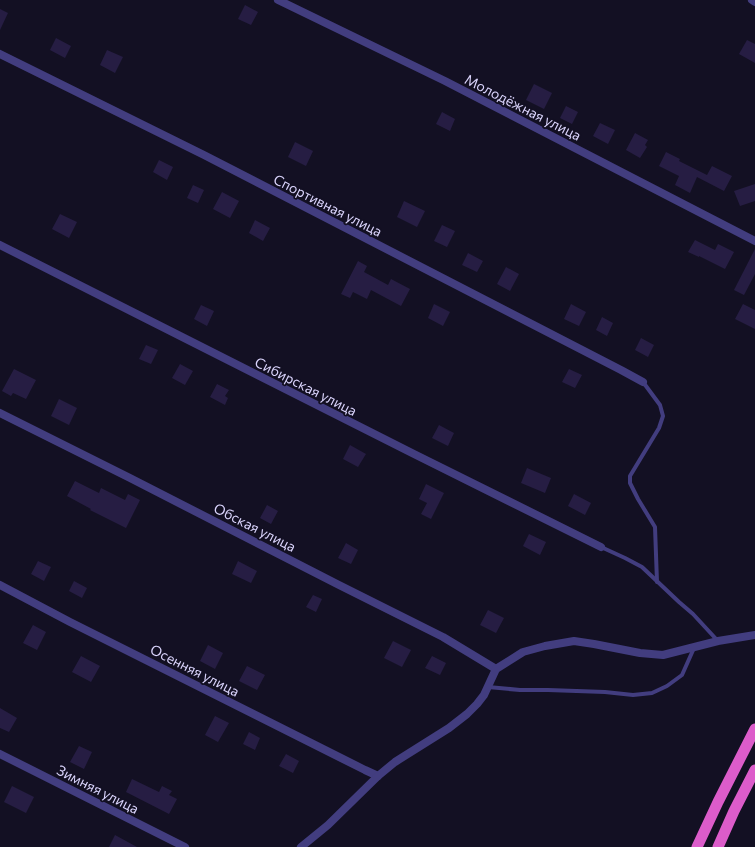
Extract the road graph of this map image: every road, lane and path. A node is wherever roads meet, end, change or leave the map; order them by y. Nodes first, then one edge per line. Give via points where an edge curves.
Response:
1 (278, 0) edge
2 (752, 0) edge
3 (755, 2) edge
4 (0, 54) edge
5 (755, 241) edge
6 (0, 245) edge
7 (642, 382) joint
8 (0, 413) edge
9 (602, 547) joint
10 (657, 582) junction
11 (0, 585) edge
12 (755, 636) edge
13 (718, 641) junction
14 (695, 646) junction
15 (496, 669) junction
16 (487, 687) junction
17 (755, 730) edge
18 (0, 754) edge
19 (755, 770) edge
20 (378, 776) junction
21 (185, 847) edge
22 (301, 847) edge
23 (697, 847) edge
24 (718, 847) edge

1 - 5 street, Молодёжная улица via 445,81
2 - 3 street
4 - 7 street, Спортивная улица via 211,159
6 - 9 street, Сибирская улица
7 - 10 lane via 660,405 663,416 659,428 630,476 630,483 655,526
8 - 15 street, Обская улица via 443,637
9 - 10 lane via 642,567
10 - 13 lane via 693,614
11 - 20 street, Осенняя улица
12 - 13 street
13 - 14 street
14 - 15 street via 663,655 574,641 524,652
14 - 16 lane via 682,675 652,693 633,695
15 - 16 street
16 - 20 street via 477,704 467,714
17 - 23 highway
18 - 21 street, Зимняя улица
19 - 24 highway
20 - 22 street via 328,825

